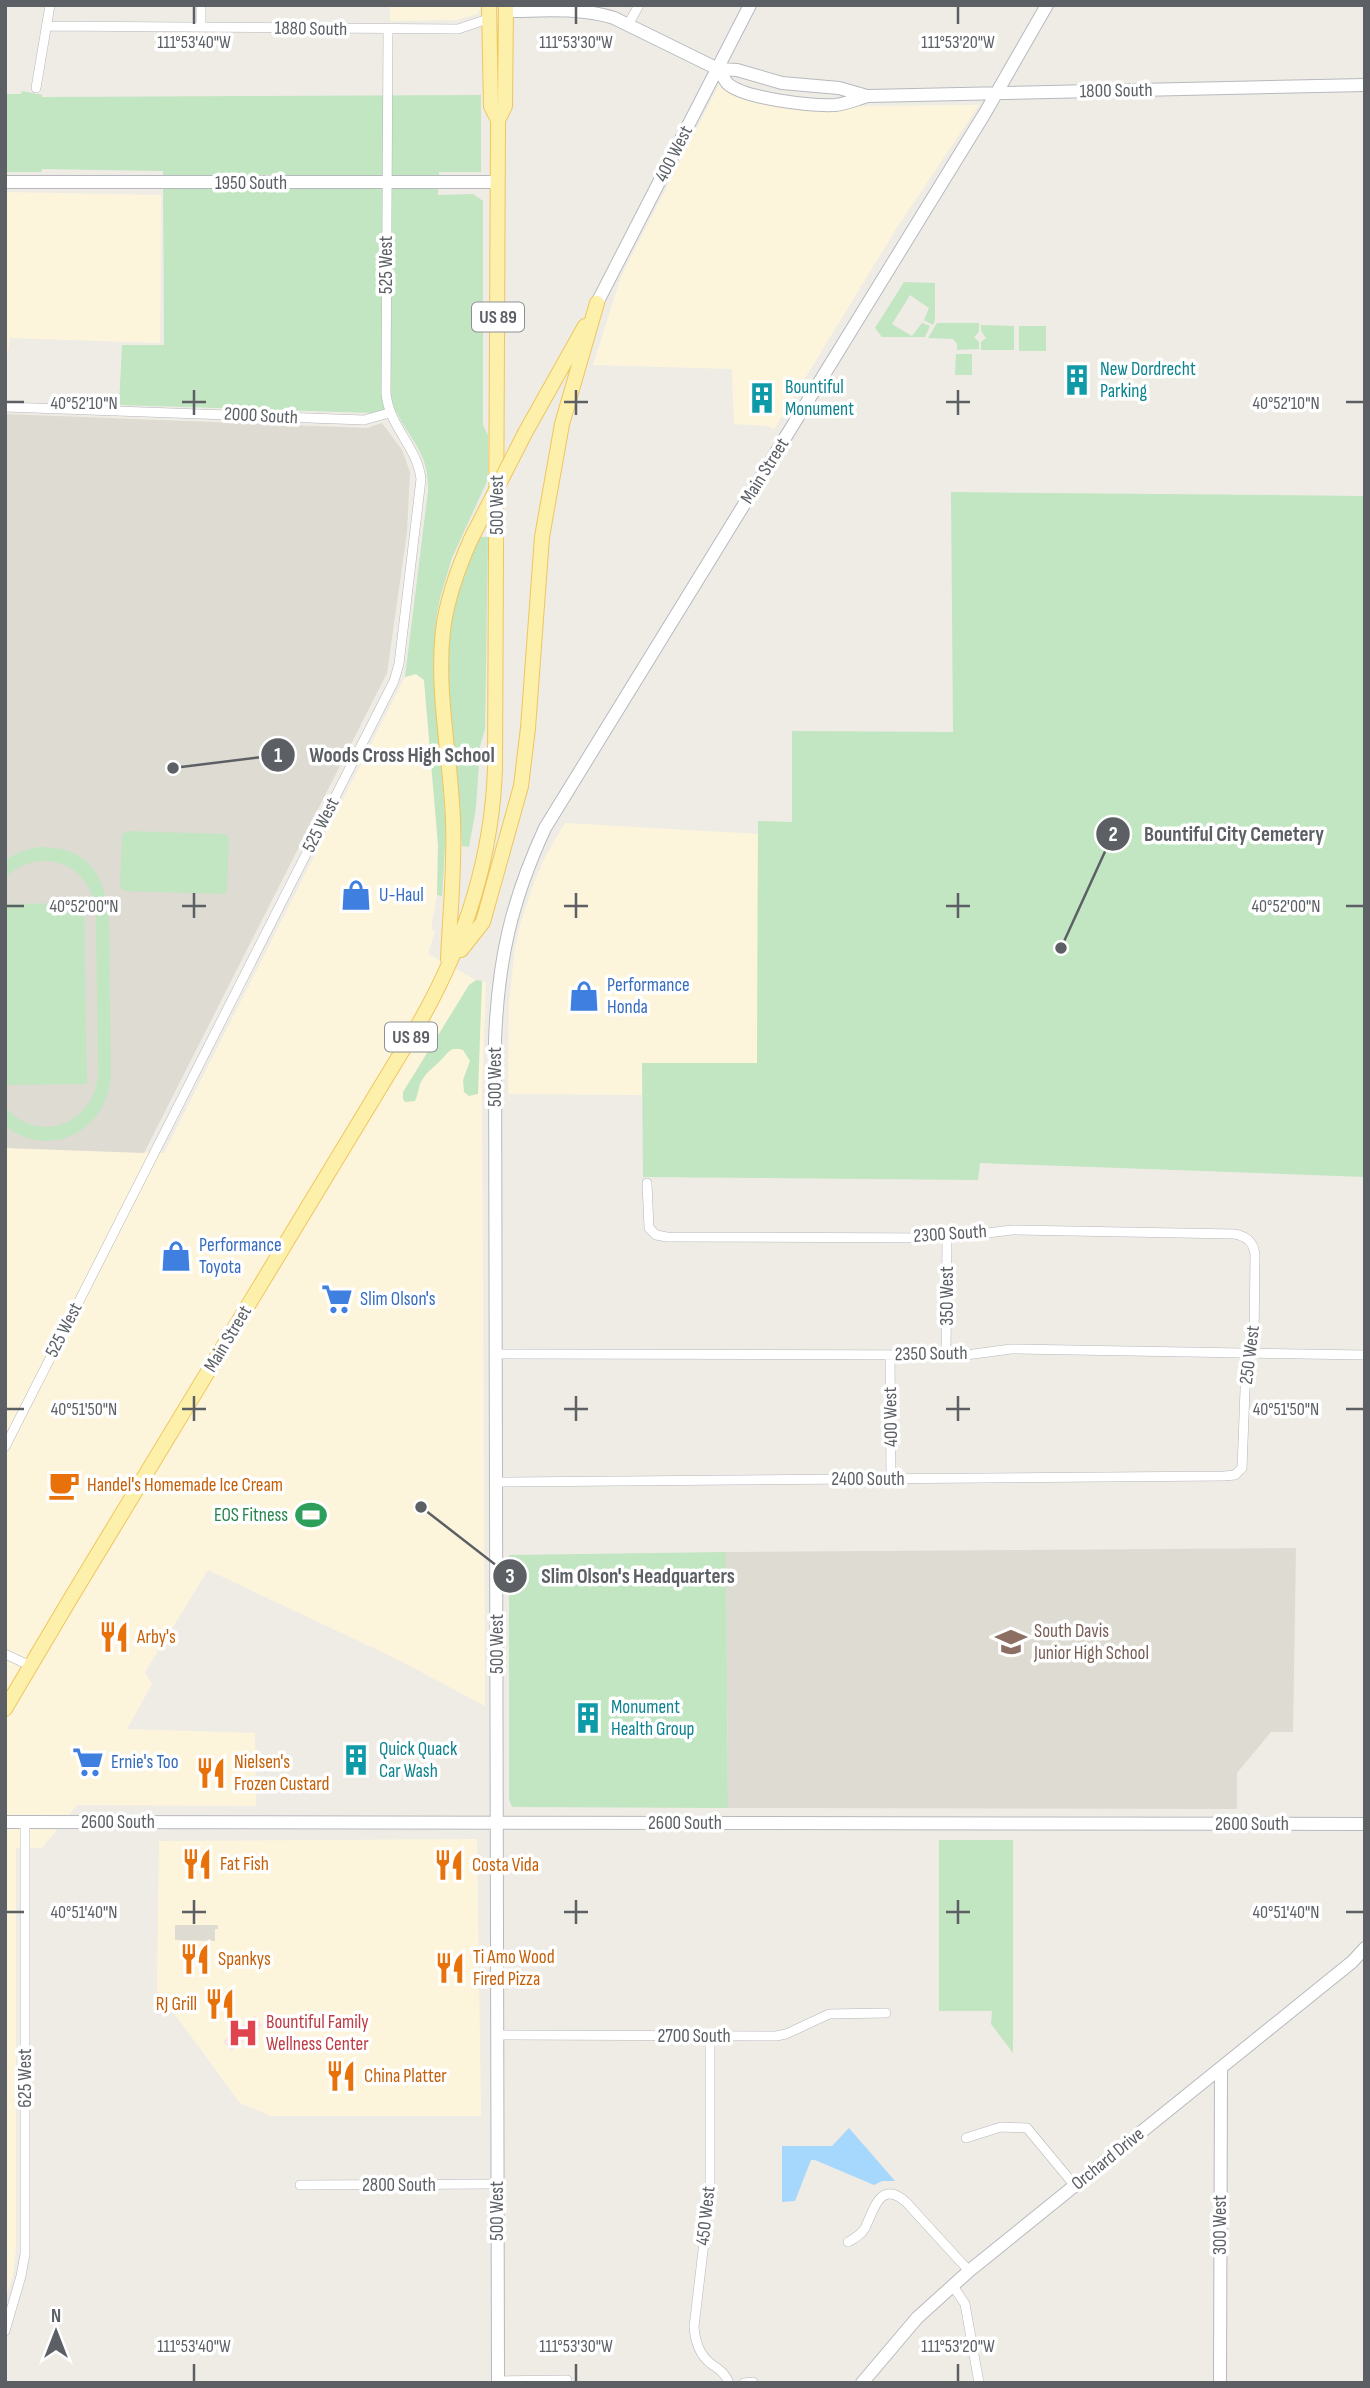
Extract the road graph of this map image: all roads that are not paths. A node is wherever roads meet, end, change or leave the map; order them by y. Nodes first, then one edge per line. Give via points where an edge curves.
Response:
1 (50, 5) edge
2 (201, 5) edge
3 (639, 5) edge
4 (750, 5) edge
5 (1047, 5) edge
6 (506, 8) edge
7 (489, 12) edge
8 (47, 26) junction
9 (628, 26) junction
10 (201, 27) junction
11 (388, 30) junction
12 (718, 69) junction
13 (1365, 85) edge
14 (36, 88) dead end
15 (995, 93) junction
16 (498, 120) junction
17 (5, 182) edge
18 (498, 182) junction
19 (386, 183) junction
20 (597, 303) junction
21 (5, 407) edge
22 (390, 413) junction
23 (545, 828) joint
24 (448, 968) junction
25 (648, 1183) dead end
26 (947, 1238) junction
27 (1249, 1239) joint
28 (1250, 1353) junction
29 (496, 1354) junction
30 (890, 1355) junction
31 (946, 1355) junction
32 (1365, 1355) edge
33 (5, 1447) edge
34 (1240, 1472) joint
35 (891, 1479) junction
36 (496, 1482) junction
37 (5, 1654) edge
38 (31, 1666) junction
39 (5, 1709) edge
40 (5, 1822) edge
41 (25, 1822) junction
42 (497, 1823) junction
43 (1365, 1824) edge
44 (1365, 1948) edge
45 (886, 2013) dead end
46 (497, 2035) junction
47 (710, 2036) junction
48 (1221, 2068) junction
49 (966, 2138) dead end
50 (497, 2184) junction
51 (300, 2185) dead end
52 (1075, 2186) junction
53 (848, 2242) dead end
54 (969, 2271) junction
55 (953, 2286) junction
56 (5, 2332) edge
57 (567, 2380) dead end
58 (498, 2382) edge
59 (729, 2383) edge
60 (862, 2383) edge
61 (979, 2383) edge
62 (1220, 2383) edge

1 - 8 street
2 - 10 street
3 - 9 street
4 - 12 street, 400 West
5 - 15 street, Main Street
6 - 9 street, 1800 South via 592,12
6 - 16 main road, 500 West / US 89 via 505,106
7 - 11 street, 1880 South via 458,29
7 - 16 main road, 500 West / US 89 via 491,106
8 - 10 street, 1880 South
8 - 14 street
9 - 12 street, 1800 South
10 - 11 street, 1880 South
11 - 19 street, 525 West
12 - 15 street, 1800 South via 729,85 807,104 839,105 868,96
12 - 20 street, 400 West
13 - 15 street, 1800 South
15 - 23 street, Main Street
16 - 18 main road, 500 West / US 89
17 - 19 street, 1950 South
18 - 19 street, 1950 South
18 - 24 main road, 500 West / US 89 via 494,795 479,880
19 - 22 street, 525 West via 386,385
20 - 24 main road via 562,425 542,537 521,786 483,922
20 - 24 main road, bridge via 471,539 448,600 442,651 453,820
21 - 22 street, 2000 South via 364,420
22 - 33 street, 525 West via 414,453 421,479 394,681
23 - 29 street, 500 West via 521,883 498,986
24 - 38 main road, Main Street / US 89 via 413,1034
25 - 26 street, 2300 South via 648,1223 652,1232 667,1237
26 - 27 street, 2300 South via 1012,1230 1234,1234
26 - 31 street, 350 West
27 - 28 street, 250 West via 1255,1254
28 - 31 street, 2350 South via 1003,1349
28 - 32 street, 2350 South
28 - 34 street, 250 West
29 - 30 street, 2350 South
29 - 36 street, 500 West
30 - 31 street, 2350 South
30 - 35 street, 400 West
34 - 35 street, 2400 South via 1224,1476
35 - 36 street, 2400 South
36 - 42 street, 500 West
37 - 38 street
38 - 39 main road, Main Street / US 89
40 - 41 street, 2600 South
41 - 42 street, 2600 South
41 - 56 street, 625 West via 25,2254
42 - 43 street, 2600 South
42 - 46 street, 500 West
44 - 48 street, Orchard Drive
45 - 47 street, 2700 South via 829,2014 786,2035
46 - 47 street, 2700 South
46 - 50 street, 500 West
47 - 59 street, 450 West via 710,2191 694,2327 704,2357
48 - 52 street, Orchard Drive
48 - 62 street, 300 West
49 - 52 street via 1001,2127 1027,2128
50 - 51 street, 2800 South
50 - 58 street, 500 West
52 - 54 street, Orchard Drive
53 - 54 street via 860,2234 878,2200 894,2194
54 - 55 street, Orchard Drive
55 - 60 street, Orchard Drive via 917,2318
55 - 61 street via 965,2304
57 - 58 street

